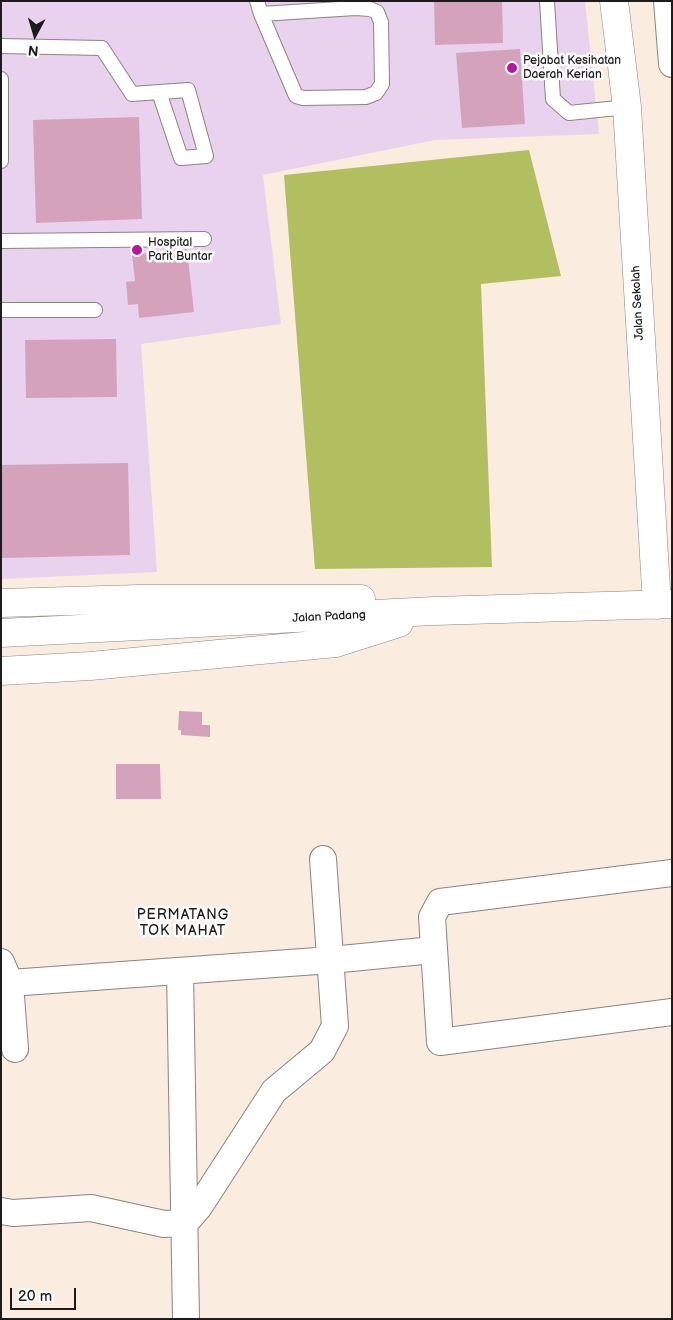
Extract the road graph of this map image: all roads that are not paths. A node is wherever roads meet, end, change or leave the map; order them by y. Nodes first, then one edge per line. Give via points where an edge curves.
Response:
1 (547, 1) edge
2 (614, 1) edge
3 (666, 1) edge
4 (259, 8) edge
5 (1, 46) edge
6 (672, 64) edge
7 (1, 79) edge
8 (159, 92) junction
9 (627, 107) junction
10 (1, 161) edge
11 (204, 239) dead end
12 (1, 241) edge
13 (1, 310) edge
14 (95, 310) dead end
15 (1, 603) edge
16 (664, 604) edge
17 (434, 611) junction
18 (1, 634) edge
19 (1, 671) edge
20 (322, 859) dead end
21 (672, 873) edge
22 (433, 950) junction
23 (331, 960) junction
24 (180, 971) junction
25 (5, 973) edge
26 (672, 1012) edge
27 (14, 1049) dead end
28 (1, 1211) edge
29 (185, 1223) junction
30 (186, 1319) edge

1 - 9 lane via 553,99 569,114
2 - 9 street, Jalan Sekolah
3 - 6 street
4 - 4 lane via 296,96 366,97 382,84 377,12 355,8
5 - 8 lane via 102,48 132,94
7 - 10 lane
8 - 8 lane via 181,158 206,156 188,90
9 - 16 street, Jalan Sekolah
11 - 12 lane
13 - 14 lane
15 - 17 street via 352,598
16 - 17 street, Jalan Padang
17 - 18 street, Jalan Padang
17 - 19 street via 336,643
20 - 23 street
21 - 22 street via 440,902 432,917
22 - 23 street
22 - 26 street via 440,1042
23 - 24 street
23 - 29 street via 335,1026 322,1051 274,1090 199,1207
24 - 25 street
24 - 29 street
25 - 27 street
28 - 29 street via 91,1208 164,1224
29 - 30 street

